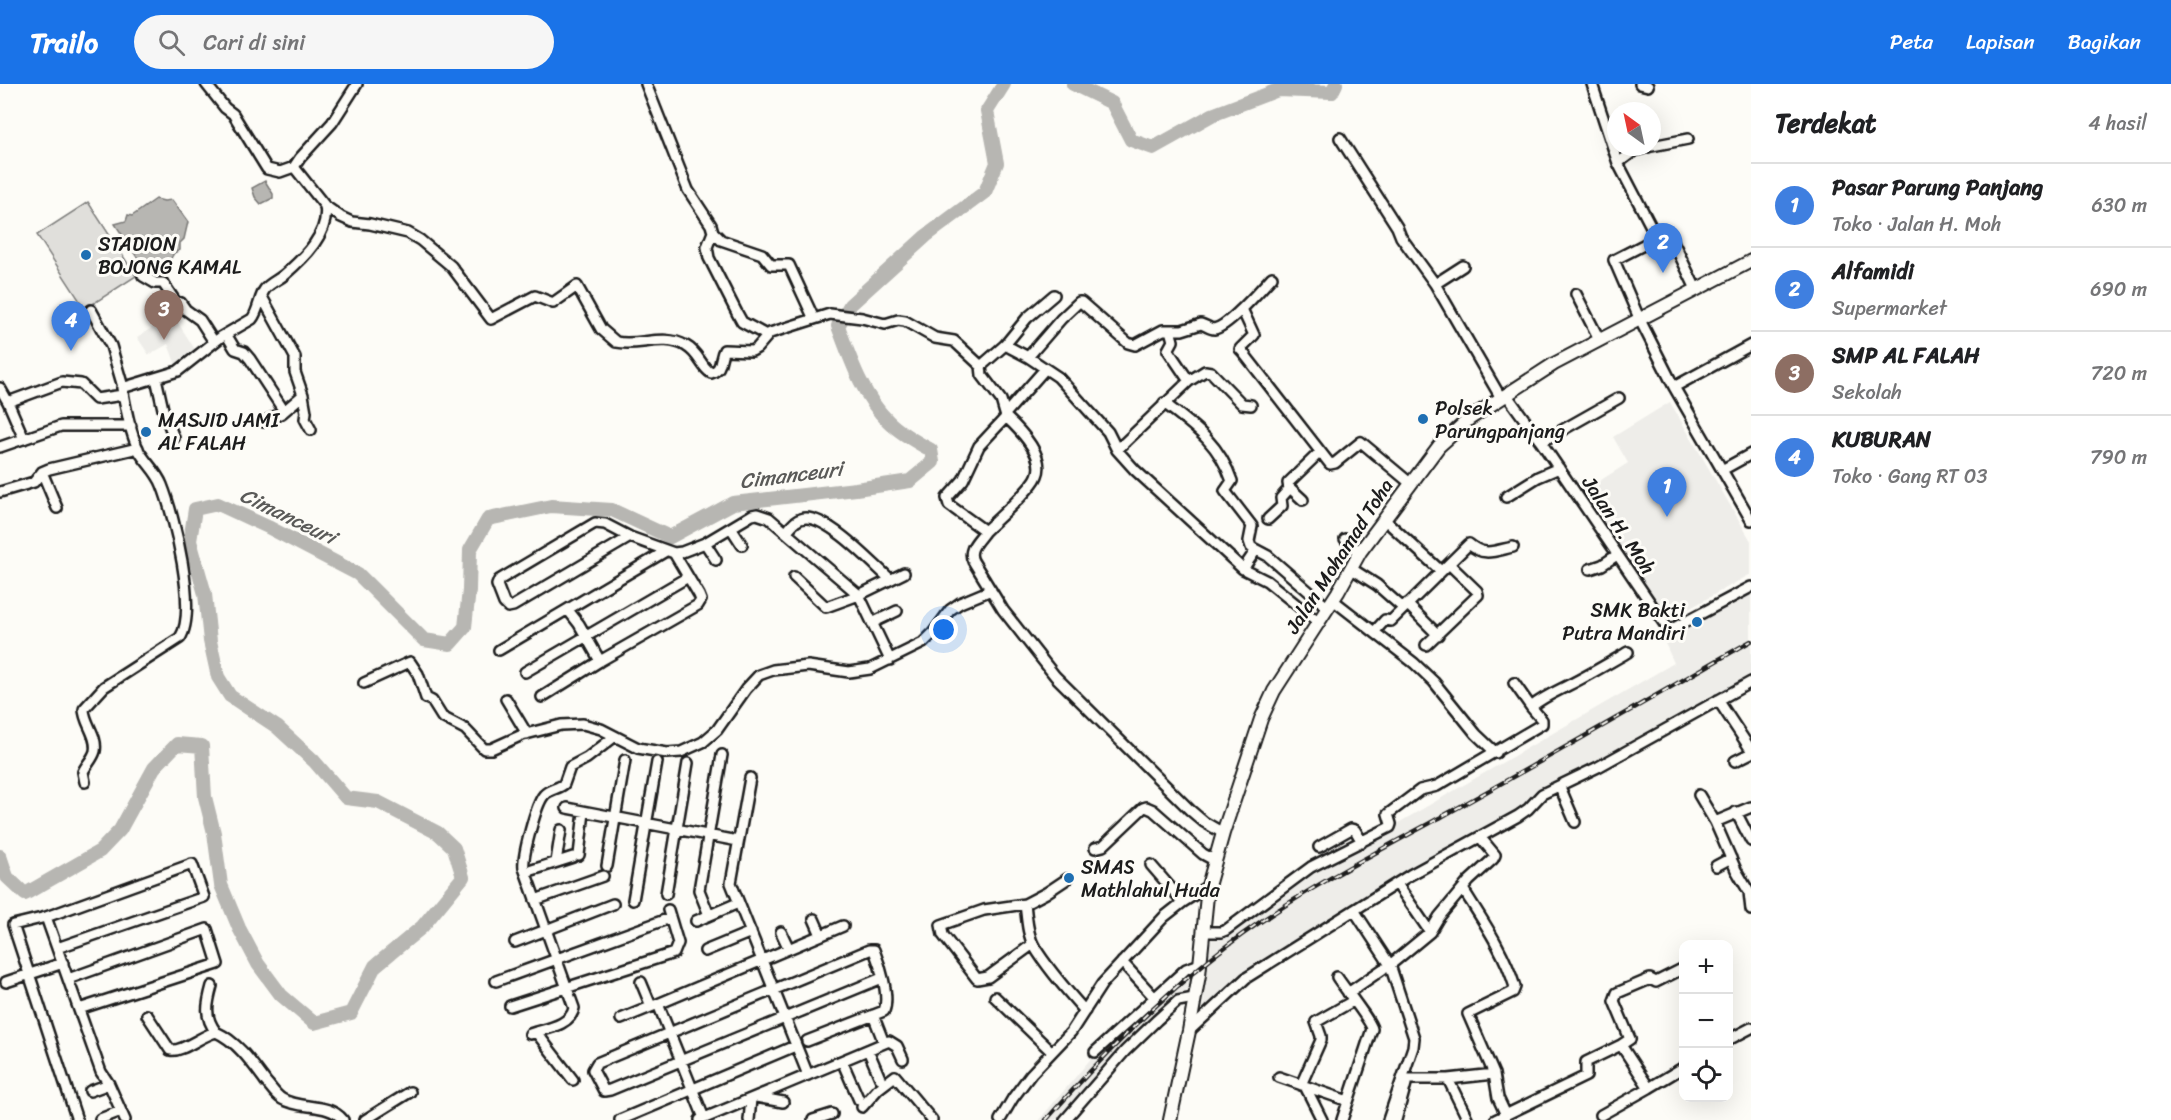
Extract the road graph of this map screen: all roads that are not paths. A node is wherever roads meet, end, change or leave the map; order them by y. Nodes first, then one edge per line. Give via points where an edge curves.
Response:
1 (206, 84) edge
2 (357, 84) edge
3 (646, 84) edge
4 (1596, 85) edge
5 (1340, 138) dead end
6 (1688, 139) dead end
7 (1661, 144) edge
8 (1626, 156) edge
9 (1618, 163) junction
10 (294, 167) junction
11 (326, 206) junction
12 (712, 232) junction
13 (1657, 238) junction
14 (1751, 261) edge
15 (1463, 266) dead end
16 (143, 276) dead end
17 (1272, 277) dead end
18 (1435, 284) junction
19 (1696, 290) junction
20 (1576, 294) dead end
21 (1053, 295) dead end
22 (262, 297) junction
23 (1242, 309) junction
24 (91, 310) dead end
25 (1639, 318) junction
26 (814, 319) junction
27 (1170, 330) junction
28 (226, 334) junction
29 (766, 335) junction
30 (1599, 339) junction
31 (214, 342) junction
32 (1005, 345) junction
33 (1751, 345) edge
34 (1028, 357) junction
35 (981, 366) junction
36 (1045, 369) junction
37 (156, 378) junction
38 (1189, 381) junction
39 (1674, 387) junction
40 (0, 388) edge
41 (123, 391) junction
42 (303, 395) junction
43 (1504, 396) junction
44 (1618, 398) dead end
45 (8, 402) junction
46 (1164, 403) junction
47 (1251, 405) dead end
48 (284, 411) junction
49 (1006, 415) junction
50 (264, 422) dead end
51 (130, 426) junction
52 (312, 430) dead end
53 (174, 438) dead end
54 (24, 439) junction
55 (1541, 442) junction
56 (0, 447) edge
57 (138, 448) junction
58 (1117, 450) junction
59 (1320, 452) junction
60 (1751, 454) edge
61 (1559, 468) junction
62 (1722, 470) junction
63 (42, 472) junction
64 (1410, 483) junction
65 (1289, 487) junction
66 (0, 492) edge
67 (1506, 498) dead end
68 (1303, 500) dead end
69 (57, 508) dead end
70 (1268, 519) dead end
71 (1385, 520) junction
72 (1751, 520) edge
73 (731, 528) junction
74 (787, 531) junction
75 (985, 531) junction
76 (630, 537) junction
77 (1345, 539) dead end
78 (705, 543) junction
79 (742, 544) dead end
80 (1513, 547) dead end
81 (1256, 550) junction
82 (670, 552) junction
83 (1360, 552) junction
84 (1617, 555) junction
85 (716, 560) dead end
86 (1449, 564) junction
87 (1243, 569) junction
88 (1590, 569) dead end
89 (1352, 570) junction
90 (1441, 571) junction
91 (904, 573) dead end
92 (687, 576) junction
93 (794, 577) dead end
94 (890, 579) junction
95 (1751, 587) edge
96 (991, 590) junction
97 (859, 594) junction
98 (1330, 604) junction
99 (1405, 606) junction
100 (568, 610) junction
101 (897, 611) dead end
102 (1318, 622) junction
103 (872, 623) junction
104 (1375, 631) junction
105 (585, 635) junction
106 (1437, 635) junction
107 (1426, 645) dead end
108 (499, 650) dead end
109 (1628, 652) dead end
110 (890, 660) junction
111 (600, 661) junction
112 (525, 672) dead end
113 (1751, 682) edge
114 (364, 683) dead end
115 (1514, 683) dead end
116 (542, 697) dead end
117 (506, 699) dead end
118 (1718, 700) junction
119 (1531, 707) junction
120 (527, 734) junction
121 (614, 738) junction
122 (1751, 752) edge
123 (1496, 753) junction
124 (722, 755) dead end
125 (625, 760) dead end
126 (1735, 761) dead end
127 (657, 762) dead end
128 (688, 763) dead end
129 (750, 778) dead end
130 (85, 782) dead end
131 (1560, 787) junction
132 (1699, 795) dead end
133 (1751, 807) edge
134 (567, 808) dead end
135 (584, 812) junction
136 (1736, 813) junction
137 (615, 818) junction
138 (1575, 822) dead end
139 (1715, 822) junction
140 (646, 824) junction
141 (677, 829) junction
142 (561, 830) dead end
143 (1222, 833) junction
144 (708, 835) junction
145 (1480, 837) junction
146 (738, 841) junction
147 (1751, 841) edge
148 (1362, 843) junction
149 (1319, 847) dead end
150 (1095, 848) dead end
151 (1731, 858) junction
152 (1214, 860) junction
153 (556, 862) junction
154 (1151, 865) dead end
155 (607, 866) dead end
156 (1716, 866) dead end
157 (526, 872) junction
158 (603, 876) dead end
159 (1067, 879) dead end
160 (1397, 884) junction
161 (1208, 886) junction
162 (1463, 889) junction
163 (666, 894) dead end
164 (535, 900) junction
165 (633, 900) dead end
166 (1183, 902) junction
167 (738, 903) junction
168 (613, 904) dead end
169 (1025, 904) junction
170 (1354, 910) junction
171 (1751, 910) edge
172 (709, 915) junction
173 (46, 916) junction
174 (813, 919) dead end
175 (696, 921) dead end
176 (843, 926) dead end
177 (547, 930) junction
178 (751, 932) junction
179 (781, 932) dead end
180 (1204, 932) junction
181 (1430, 932) junction
182 (821, 935) junction
183 (515, 942) dead end
184 (1033, 944) junction
185 (57, 948) junction
186 (789, 949) junction
187 (705, 951) dead end
188 (556, 958) junction
189 (762, 960) junction
190 (1122, 962) junction
191 (63, 963) junction
192 (1200, 966) junction
193 (1387, 967) junction
194 (1679, 970) edge
195 (29, 975) junction
196 (1337, 977) dead end
197 (882, 978) junction
198 (68, 979) junction
199 (496, 981) dead end
200 (6, 982) dead end
201 (641, 982) dead end
202 (212, 986) dead end
203 (567, 987) junction
204 (772, 989) junction
205 (994, 997) dead end
206 (1154, 997) junction
207 (1350, 997) junction
208 (1194, 998) junction
209 (655, 1005) junction
210 (510, 1006) dead end
211 (79, 1009) junction
212 (1085, 1011) junction
213 (147, 1015) dead end
214 (873, 1015) junction
215 (784, 1018) junction
216 (621, 1019) dead end
217 (1751, 1028) edge
218 (1189, 1031) junction
219 (216, 1032) junction
220 (670, 1032) junction
221 (1733, 1037) edge
222 (807, 1041) dead end
223 (884, 1043) junction
224 (1621, 1045) junction
225 (795, 1046) junction
226 (868, 1050) junction
227 (1052, 1052) junction
228 (1095, 1052) dead end
229 (903, 1059) dead end
230 (682, 1060) junction
231 (842, 1061) junction
232 (1679, 1069) edge
233 (1494, 1074) junction
234 (808, 1075) junction
235 (1279, 1077) dead end
236 (880, 1078) dead end
237 (1405, 1079) junction
238 (1449, 1079) junction
239 (573, 1080) dead end
240 (109, 1083) junction
241 (1304, 1086) junction
242 (1649, 1088) junction
243 (693, 1089) junction
244 (90, 1092) dead end
245 (410, 1092) dead end
246 (753, 1098) junction
247 (1348, 1101) junction
248 (783, 1102) dead end
249 (832, 1114) dead end
250 (123, 1115) edge
251 (1506, 1115) junction
252 (1601, 1115) dead end
253 (100, 1119) edge
254 (701, 1119) edge
255 (77, 1120) edge
256 (343, 1120) edge
257 (365, 1120) edge
258 (620, 1120) edge
259 (749, 1120) edge
260 (813, 1120) edge
261 (932, 1120) edge
262 (1000, 1120) edge
263 (1065, 1120) edge
264 (1170, 1120) edge
265 (1322, 1120) edge
266 (1342, 1120) edge
267 (1388, 1120) edge
268 (1396, 1120) edge
269 (1468, 1120) edge
270 (1495, 1120) edge

1 - 10 street via 233,114 267,169 280,172
2 - 10 street via 332,123
3 - 12 street via 688,190
4 - 9 street
5 - 18 street, Jalan H. Moh
6 - 7 street
8 - 9 street
9 - 13 street
10 - 11 street
11 - 22 street via 323,231 302,258 266,288
11 - 29 street via 347,220 415,236 451,266 491,319 535,296 553,303 577,286 601,329 616,342 679,343 695,353 711,374 720,366 724,350 752,351
12 - 26 street via 722,240 762,254 771,265 789,265
12 - 29 street via 708,252 736,313 742,322
13 - 19 street via 1668,234 1672,237
13 - 25 street via 1613,262
14 - 19 main road, Jalan Mohamad Toha
15 - 18 street
16 - 31 street via 163,283 176,301 200,320
17 - 23 street
18 - 43 street, Jalan H. Moh
19 - 25 main road, Jalan Mohamad Toha
20 - 30 street
21 - 32 street
22 - 28 street via 252,319
22 - 42 street via 295,357 296,377
23 - 27 street via 1215,329 1201,324
23 - 59 street via 1254,336 1240,349
24 - 41 street via 111,346
25 - 30 main road, Jalan Mohamad Toha
25 - 39 street
26 - 29 street
26 - 35 street via 835,315 885,324 898,320 909,323 935,338 954,341
27 - 34 street via 1132,345 1080,302
27 - 38 street via 1173,341 1167,350
28 - 31 street
28 - 48 street via 235,349 250,359
30 - 43 main road, Jalan Mohamad Toha
31 - 37 street via 178,371
32 - 34 street
32 - 35 street
33 - 39 street
34 - 36 street
35 - 49 street via 982,375 1001,400
36 - 49 street
36 - 58 street via 1058,377 1108,432
37 - 41 street
37 - 53 street
38 - 46 street
38 - 47 street via 1205,371 1211,372 1242,404
39 - 62 street
40 - 45 street
41 - 45 street via 96,399 81,384 62,382
41 - 51 street
42 - 48 street
42 - 52 street via 305,419
43 - 55 street, Jalan H. Moh
43 - 64 main road, Jalan Mohamad Toha via 1455,430
44 - 55 street
45 - 54 street
46 - 58 street
46 - 81 street via 1202,432 1218,456 1232,481 1225,491 1252,525 1249,541
48 - 50 street
49 - 75 street via 1031,445 1038,470 1033,483
49 - 75 street via 979,446 963,480 948,498 949,505
51 - 54 street via 61,426
51 - 57 street
54 - 56 street
55 - 61 street, Jalan H. Moh
57 - 63 street
57 - 130 street via 160,479 170,510 184,574 185,622 180,638 104,687 84,709 95,750 83,772
58 - 87 street
59 - 64 street via 1333,465 1360,442
59 - 65 street via 1288,483
60 - 62 street
61 - 67 street
61 - 84 street, Jalan H. Moh
62 - 72 street
63 - 66 street via 34,482
63 - 69 street
64 - 71 main road, Jalan Mohamad Toha
65 - 68 street
65 - 70 street via 1281,498 1282,506
71 - 83 main road, Jalan Mohamad Toha
71 - 90 street
73 - 74 street via 757,514
73 - 78 street
73 - 79 street
74 - 94 street via 803,518 826,523
74 - 97 street
75 - 96 street via 970,554
76 - 76 street via 605,524 593,523 499,580 497,585 504,603 513,606
76 - 82 street
77 - 83 street
78 - 82 street
78 - 85 street
80 - 86 street via 1484,553 1469,544
81 - 87 street
81 - 98 street
82 - 92 street
82 - 100 street
83 - 89 main road, Jalan Mohamad Toha
84 - 88 street
84 - 95 street, Jalan H. Moh via 1670,629
86 - 90 street
86 - 106 street via 1478,596
87 - 102 street via 1267,581
89 - 98 main road, Jalan Mohamad Toha
89 - 99 street
90 - 99 street
91 - 94 street
92 - 105 street
92 - 111 street via 700,598 698,605
93 - 97 street via 823,606
94 - 97 street
96 - 110 street via 956,606 923,643
96 - 143 street via 1055,676 1190,810
97 - 103 street
98 - 102 main road, Jalan Mohamad Toha
98 - 104 street
99 - 104 street via 1394,620 1385,620
99 - 106 street
100 - 105 street
100 - 108 street
101 - 103 street
102 - 143 main road, Jalan Mohamad Toha via 1261,719
103 - 110 street
104 - 123 street via 1434,682
105 - 111 street
105 - 112 street
106 - 107 street
109 - 119 street
110 - 121 street via 857,671 808,666 765,672 753,680 717,730 681,752 638,748
111 - 116 street
113 - 118 street
114 - 120 street via 408,662 418,674 426,698 442,717 465,729 481,748 490,749
115 - 119 street
117 - 120 street
118 - 122 street
118 - 131 street
119 - 123 street via 1542,724
120 - 121 street via 583,724
121 - 157 street via 570,767 564,784 542,798 524,855
122 - 126 street
123 - 148 street via 1437,786 1420,790 1388,814 1390,827
124 - 144 street
125 - 137 street
127 - 140 street
128 - 141 street
129 - 146 street
131 - 138 street
131 - 145 street via 1537,797 1524,812
132 - 139 street
133 - 136 street
134 - 135 street
135 - 137 street
135 - 153 street via 576,856
136 - 139 street
136 - 147 street
137 - 140 street
137 - 155 street
139 - 151 street
140 - 141 street
140 - 165 street
141 - 144 street
141 - 163 street
142 - 153 street
143 - 152 main road, Jalan Mohamad Toha
144 - 146 street
144 - 172 street via 699,890
145 - 160 street
145 - 162 street via 1495,857
146 - 167 street via 731,883
148 - 149 street via 1351,829
148 - 180 street via 1311,867 1226,930
150 - 152 street via 1103,846 1146,807
151 - 156 street
151 - 171 street via 1751,896
152 - 161 main road, Jalan Mohamad Toha
153 - 157 street
154 - 166 street
157 - 164 street
158 - 164 street
159 - 169 street
160 - 170 street
160 - 181 street
161 - 166 street
161 - 180 main road, Jalan Mohamad Toha
162 - 181 street
162 - 233 street via 1492,933 1515,987 1514,992 1468,1014
164 - 177 street
166 - 190 street
167 - 172 street
167 - 178 street
168 - 177 street
169 - 184 street
169 - 184 street via 980,911 945,923 941,929 977,979 988,977
170 - 193 street
170 - 218 street via 1246,978
172 - 175 street
173 - 185 street
173 - 185 street via 192,864 204,897
173 - 195 street via 13,925
174 - 182 street
176 - 182 street
177 - 183 street
177 - 188 street
178 - 187 street
178 - 189 street
179 - 186 street
180 - 192 main road, Jalan Mohamad Toha
181 - 193 street
182 - 186 street
184 - 212 street
185 - 191 street
186 - 189 street
188 - 199 street
188 - 203 street
188 - 203 street via 669,914 678,943 674,953
189 - 204 street
189 - 209 street
190 - 206 street
190 - 212 street via 1094,993
191 - 195 street
191 - 198 street
192 - 206 street via 1189,967
192 - 208 main road, Jalan Mohamad Toha
193 - 207 street
193 - 237 street via 1414,1038
194 - 224 street via 1656,982 1650,979 1617,993 1614,1001 1630,1039
195 - 200 street
195 - 255 street
196 - 207 street
197 - 204 street via 874,950 869,950
197 - 214 street via 887,1004 884,1011
197 - 215 street
198 - 211 street
198 - 211 street via 207,929 218,964
201 - 209 street
202 - 219 street via 207,1016
203 - 210 street
203 - 239 street via 573,1015 533,1033
204 - 215 street
204 - 220 street
205 - 227 street
206 - 228 street
207 - 241 street via 1316,1022 1322,1036
207 - 247 street via 1372,1029
208 - 218 main road, Jalan Mohamad Toha
208 - 263 street via 1174,1004 1125,1051
209 - 216 street
209 - 220 street
211 - 240 street via 101,1072
212 - 227 street
213 - 219 street via 174,1051
214 - 222 street
214 - 223 street
215 - 225 street
215 - 230 street
217 - 221 street
218 - 264 main road, Jalan Mohamad Toha
219 - 256 street via 246,1056 283,1100 338,1113
220 - 230 street
220 - 230 street via 597,1063 593,1070 604,1091
223 - 226 street
223 - 229 street via 889,1041 897,1046
224 - 242 street
224 - 251 street via 1586,1062 1586,1076
225 - 234 street
225 - 243 street
226 - 231 street
226 - 236 street
227 - 262 street via 1022,1085
230 - 243 street
231 - 234 street
231 - 261 street via 860,1103 895,1076
232 - 242 street
233 - 238 street
233 - 251 street
234 - 246 street
235 - 241 street
237 - 238 street
237 - 267 street
237 - 268 street
238 - 269 street
240 - 244 street
240 - 250 street
241 - 247 street
241 - 265 street
242 - 252 street
243 - 254 street
243 - 258 street
245 - 257 street
246 - 248 street
246 - 254 street
246 - 259 street
247 - 266 street
249 - 260 street
250 - 253 street
251 - 270 street

